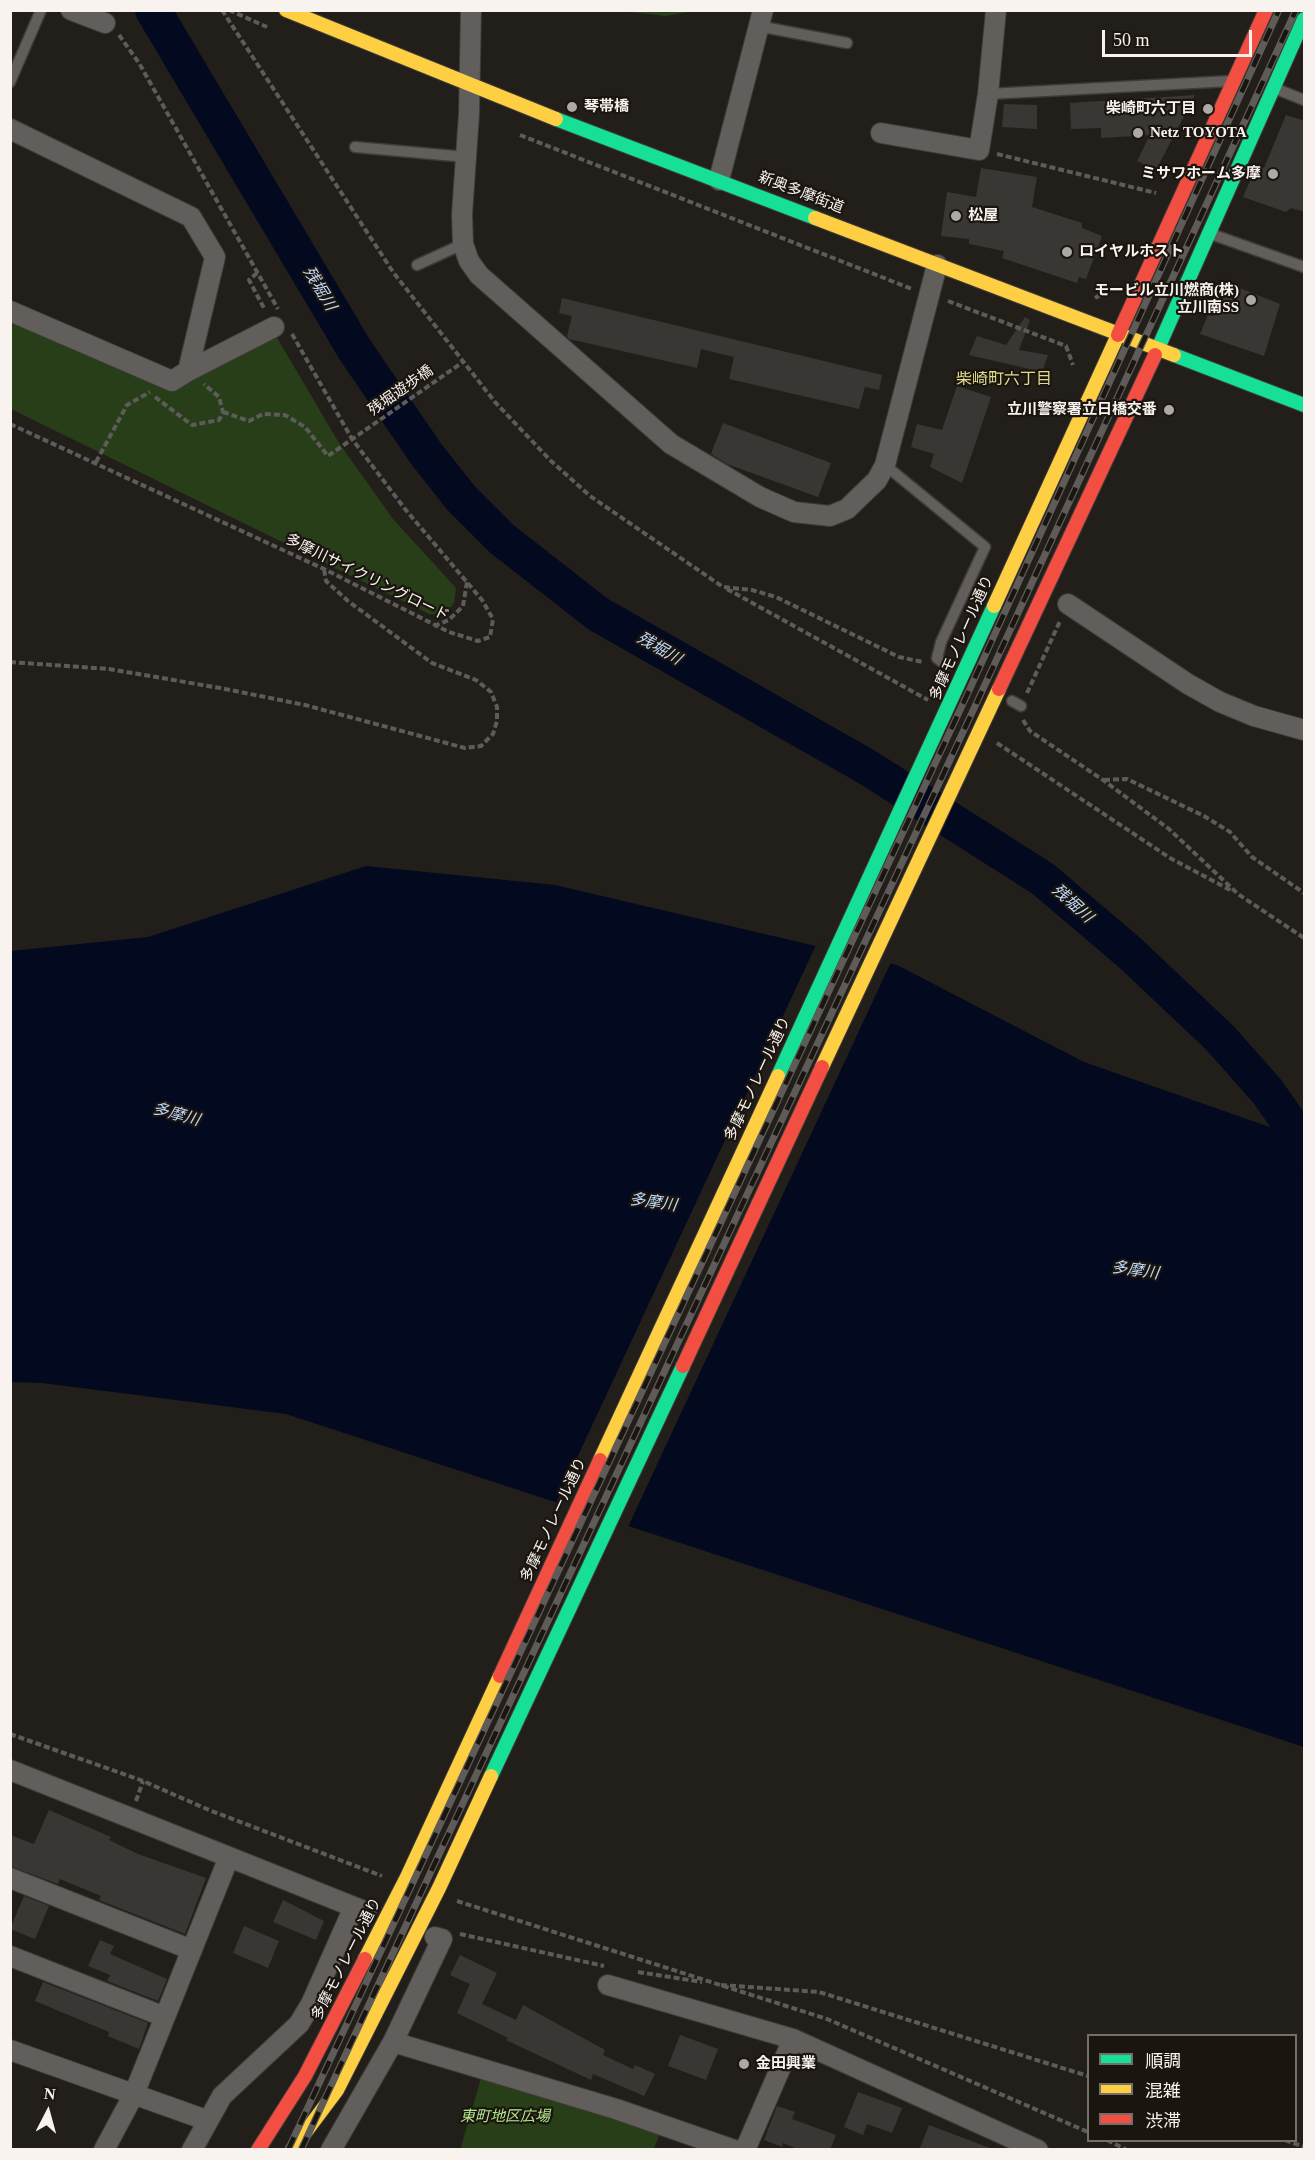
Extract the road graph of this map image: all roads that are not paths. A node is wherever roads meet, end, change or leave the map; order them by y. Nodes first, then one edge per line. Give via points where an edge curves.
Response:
1 (41, 10) edge
2 (71, 10) edge
3 (286, 10) edge
4 (471, 10) edge
5 (996, 10) edge
6 (1266, 10) edge
7 (102, 17) edge
8 (761, 18) edge
9 (1305, 19) edge
10 (847, 43) dead end
11 (1234, 81) junction
12 (10, 82) edge
13 (469, 85) junction
14 (1274, 88) junction
15 (988, 94) junction
16 (1305, 100) edge
17 (10, 129) edge
18 (881, 132) dead end
19 (355, 147) dead end
20 (466, 157) junction
21 (719, 180) junction
22 (1208, 233) junction
23 (463, 244) junction
24 (937, 265) junction
25 (417, 266) dead end
26 (1305, 267) edge
27 (10, 311) edge
28 (281, 322) road end
29 (1119, 333) junction
30 (1158, 348) junction
31 (188, 371) junction
32 (1305, 405) edge
33 (885, 465) junction
34 (1068, 604) road end
35 (941, 662) road end
36 (1305, 730) edge
37 (13, 1777) edge
38 (229, 1857) junction
39 (10, 1878) edge
40 (438, 1938) road end
41 (192, 1950) junction
42 (10, 1956) edge
43 (607, 1976) road end
44 (165, 2017) junction
45 (794, 2039) junction
46 (393, 2042) junction
47 (10, 2049) edge
48 (134, 2094) junction
49 (206, 2120) junction
50 (1007, 2143) edge
51 (104, 2150) edge
52 (192, 2150) edge
53 (258, 2150) edge
54 (292, 2150) edge
55 (331, 2150) edge
56 (734, 2150) edge
57 (745, 2150) edge
58 (1038, 2150) edge

1 - 12 lane
2 - 7 street
3 - 13 main road, 新奥多摩街道
4 - 13 street
5 - 15 street
6 - 11 main road, 多摩モノレール通り
8 - 10 lane
8 - 21 street
9 - 14 main road
11 - 15 lane
11 - 29 main road, 多摩モノレール通り
13 - 20 street
13 - 21 main road, 新奥多摩街道
14 - 16 lane
14 - 22 main road
15 - 18 street via 979,150
17 - 31 street via 191,217 215,256
19 - 20 lane
20 - 23 street
21 - 24 main road, 新奥多摩街道
22 - 26 lane
22 - 30 main road
23 - 25 lane
23 - 33 street via 479,275 671,444 760,497 794,512 830,516 847,509 877,480
24 - 29 main road, 新奥多摩街道
24 - 33 street
27 - 31 street via 172,381
28 - 31 street
29 - 30 main road, 新奥多摩街道
29 - 53 main road, 多摩モノレール通り via 407,1877 305,2076
30 - 32 main road, 新奥多摩街道
30 - 54 main road via 972,741 443,1893 337,2090
33 - 35 lane via 985,548 941,642
34 - 36 street via 1220,702
37 - 38 street
38 - 41 street
38 - 49 street via 360,1910 299,2024 222,2096
39 - 41 street
40 - 46 street
41 - 44 street
42 - 44 street
43 - 45 street
44 - 48 street
45 - 50 street
45 - 57 street
46 - 55 street
46 - 56 street via 616,2109
47 - 48 street
48 - 49 street
48 - 51 street
49 - 52 street
50 - 58 street

